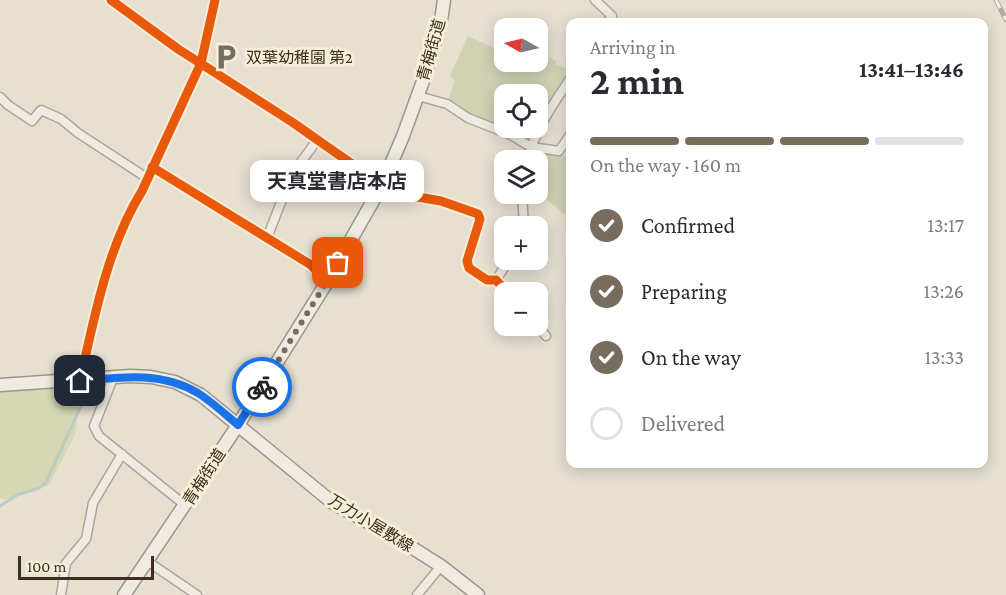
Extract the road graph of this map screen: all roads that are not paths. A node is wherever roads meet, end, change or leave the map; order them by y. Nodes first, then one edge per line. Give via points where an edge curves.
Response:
1 (111, 0) edge
2 (215, 0) edge
3 (444, 0) edge
4 (595, 0) edge
5 (610, 18) edge
6 (201, 63) junction
7 (566, 84) edge
8 (418, 96) junction
9 (0, 97) edge
10 (318, 139) junction
11 (566, 141) edge
12 (531, 147) junction
13 (530, 150) edge
14 (152, 167) junction
15 (147, 178) junction
16 (382, 185) junction
17 (267, 238) junction
18 (502, 270) edge
19 (496, 280) joint
20 (327, 282) junction
21 (113, 378) junction
22 (80, 381) junction
23 (0, 385) edge
24 (238, 425) junction
25 (122, 454) junction
26 (186, 506) junction
27 (147, 561) junction
28 (441, 566) junction
29 (61, 595) edge
30 (124, 595) edge
31 (197, 595) edge
32 (417, 595) edge
33 (478, 595) edge

1 - 6 street
2 - 6 street
3 - 8 main road, 青梅街道
4 - 5 street
6 - 10 street
6 - 14 street
7 - 12 street
8 - 12 street via 447,104
8 - 16 main road, 青梅街道
9 - 15 street via 32,121 41,110 61,119
10 - 16 street
10 - 17 street via 292,174
11 - 12 street via 559,151
12 - 13 street
14 - 15 street
14 - 17 street
15 - 22 street via 104,284
16 - 19 street via 401,194 441,201 478,214 480,219 467,261 469,268 487,280
16 - 20 main road, 青梅街道
17 - 20 street via 311,265
18 - 19 street
20 - 24 main road, 青梅街道
21 - 22 main road, 万力小屋敷線
21 - 24 main road, 万力小屋敷線 via 151,377 175,382 201,395
21 - 25 street via 94,426 99,436
22 - 23 main road, 万力小屋敷線
24 - 26 main road, 青梅街道
24 - 28 main road, 万力小屋敷線 via 333,503
25 - 26 street
25 - 29 street via 93,503 86,539 66,564
26 - 27 main road, 青梅街道
27 - 30 main road, 青梅街道
27 - 31 street
28 - 32 street
28 - 33 main road, 万力小屋敷線

